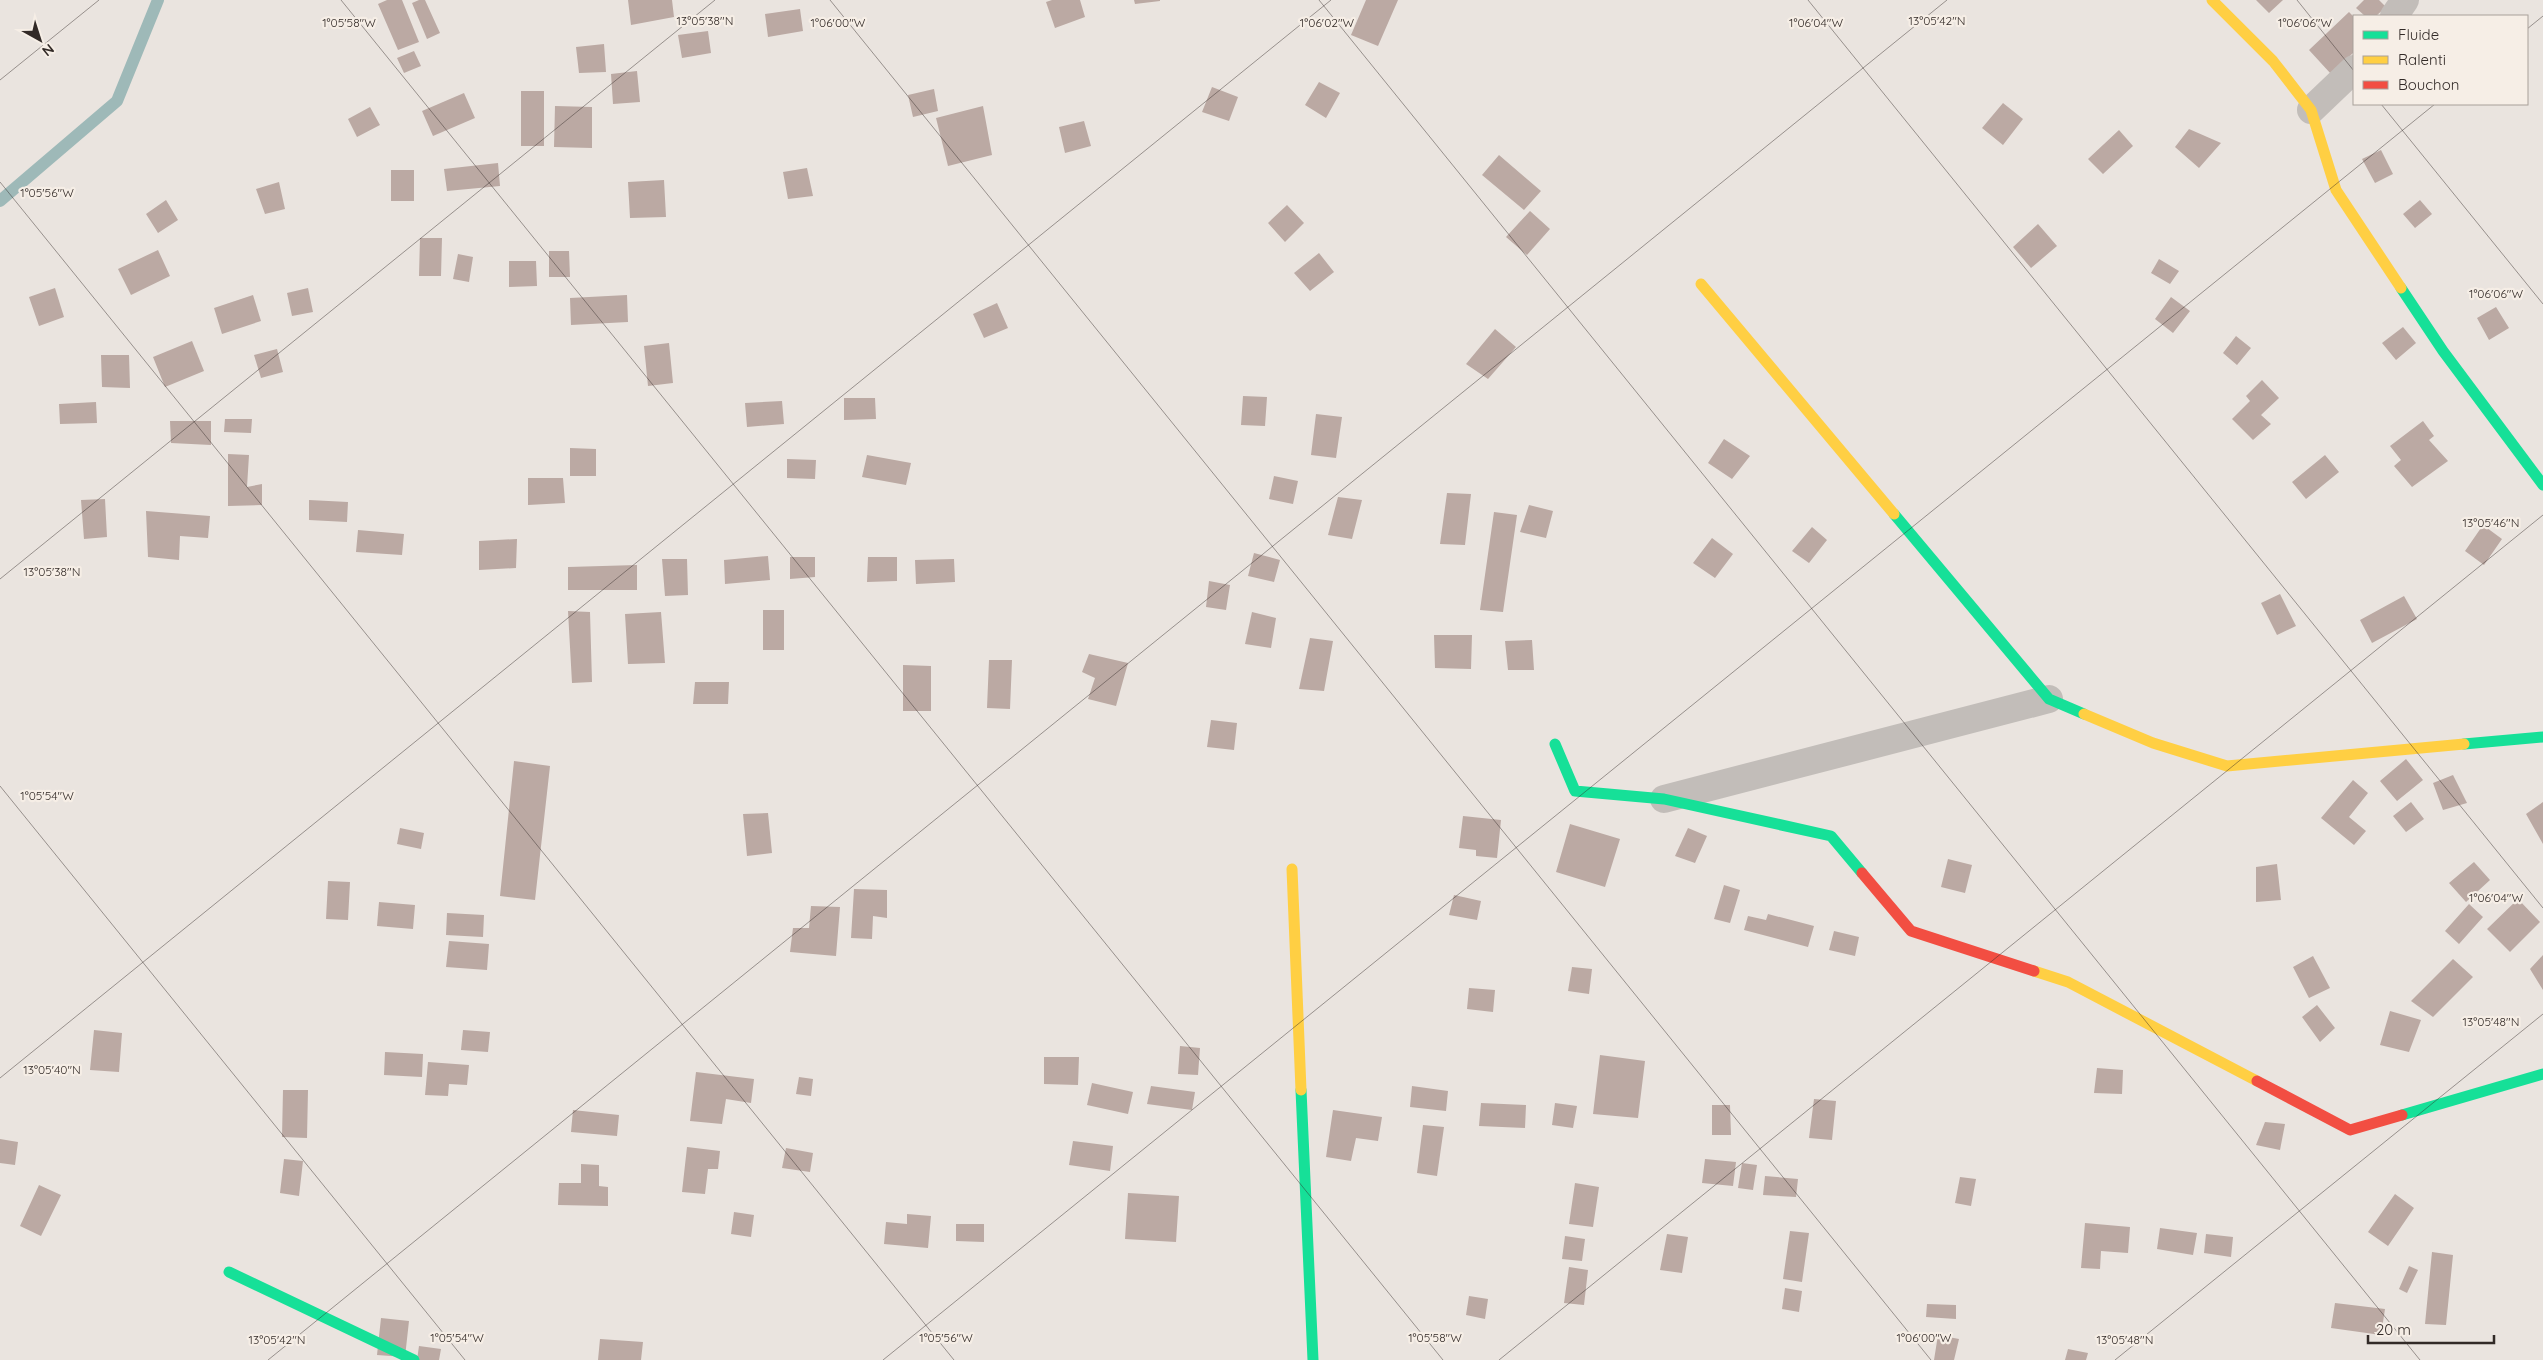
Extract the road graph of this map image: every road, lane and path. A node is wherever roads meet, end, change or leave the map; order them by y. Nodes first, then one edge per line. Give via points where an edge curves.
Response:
1 (2212, 0) edge
2 (2405, 0) edge
3 (2395, 15) edge
4 (2353, 70) edge
5 (2311, 110) junction
6 (1701, 284) dead end
7 (2543, 485) edge
8 (2049, 699) junction
9 (2543, 737) edge
10 (1555, 744) dead end
11 (1664, 799) junction
12 (1292, 869) dead end
13 (2543, 1074) edge
14 (229, 1272) dead end
15 (414, 1360) edge
16 (1313, 1360) edge

1 - 5 street via 2273,61
2 - 3 street
4 - 5 street
5 - 7 street via 2336,190 2442,351
6 - 8 street
8 - 9 street via 2153,743 2228,766
8 - 11 street
10 - 11 street via 1575,792
11 - 13 street via 1831,836 1910,931 2068,982 2350,1130
12 - 16 street
14 - 15 street

